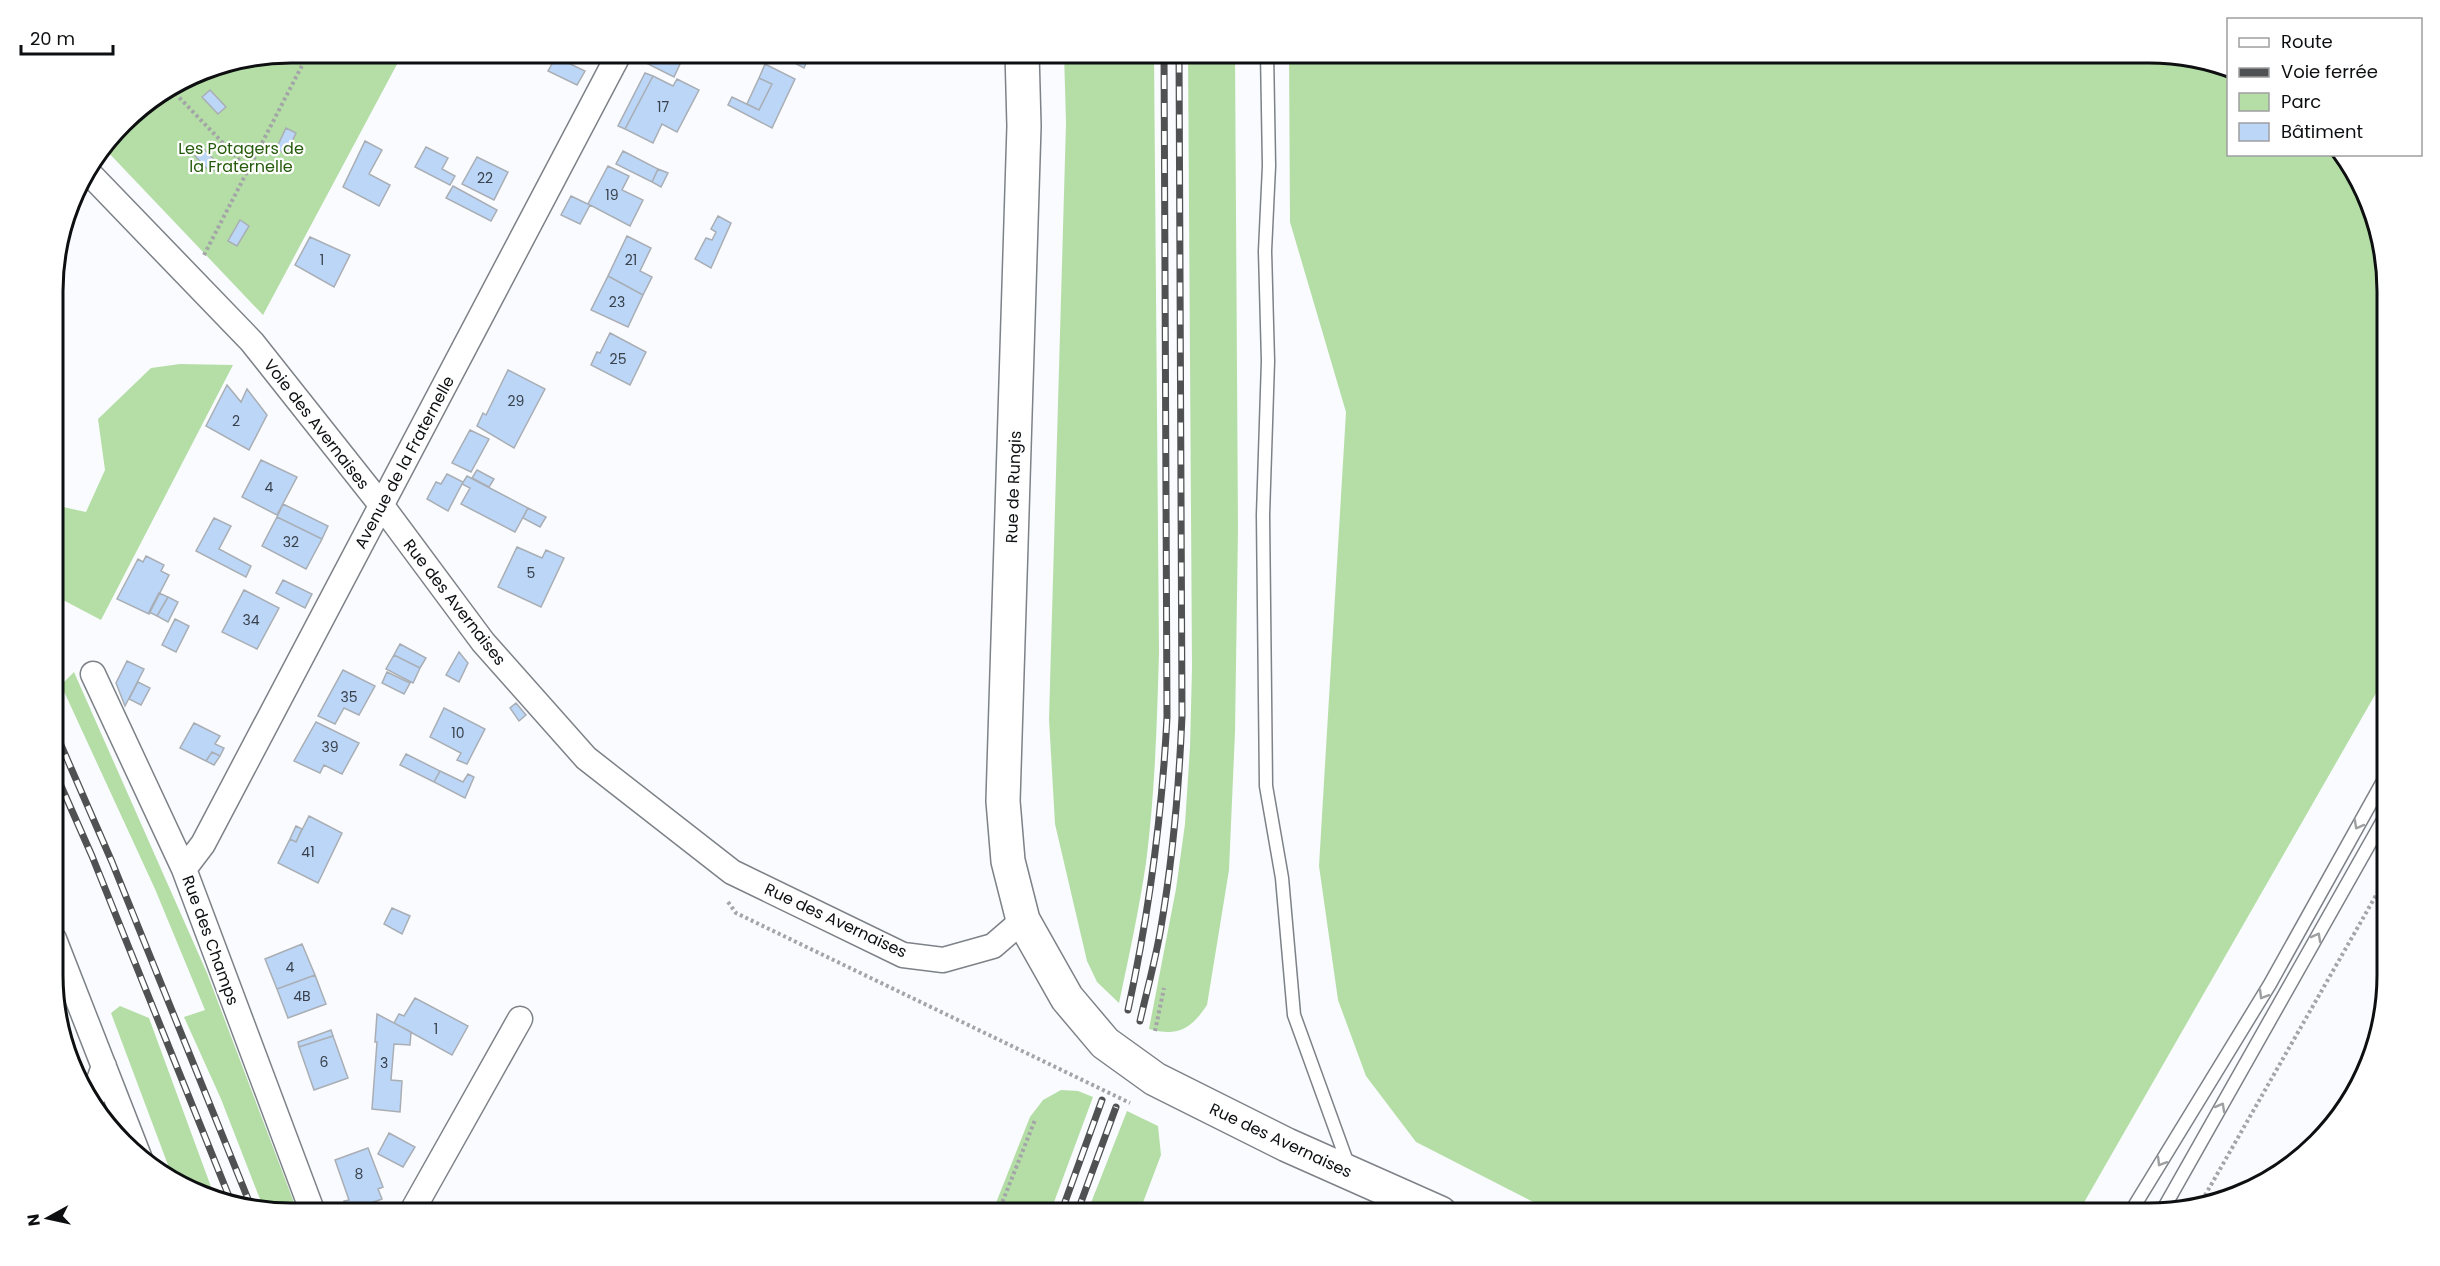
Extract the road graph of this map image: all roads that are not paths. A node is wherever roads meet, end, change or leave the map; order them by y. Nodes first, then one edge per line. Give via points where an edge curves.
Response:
1 (614, 63) edge
2 (1022, 63) edge
3 (1268, 63) edge
4 (94, 178) edge
5 (382, 506) junction
6 (93, 674) dead end
7 (2377, 792) edge
8 (2377, 831) edge
9 (184, 869) junction
10 (1023, 920) junction
11 (63, 962) edge
12 (520, 1019) dead end
13 (104, 1066) junction
14 (85, 1073) edge
15 (95, 1091) edge
16 (132, 1138) edge
17 (1351, 1174) junction
18 (309, 1203) edge
19 (417, 1203) edge
20 (1417, 1203) edge
21 (2136, 1203) edge
22 (2167, 1203) edge

1 - 5 street, Avenue de la Fraternelle
2 - 10 main road, Rue de Rungis via 1024,126 1003,801 1008,861
3 - 17 lane via 1265,251 1268,361 1263,515 1266,786 1282,878 1294,1015
4 - 5 street, Voie des Avernaises via 252,342
5 - 9 street, Avenue de la Fraternelle via 203,843
5 - 10 street, Rue des Avernaises via 483,642 586,758 732,872 903,955 943,960 993,946
6 - 9 street, Rue des Champs
7 -> 21 lane via 2270,984
22 -> 8 lane
9 - 18 street, Rue des Champs
10 - 17 main road, Rue des Avernaises via 1067,998 1105,1043 1155,1079
11 - 13 street
12 - 19 street
13 - 14 street
13 - 15 street
13 - 16 street
17 - 20 main road, Rue des Avernaises

